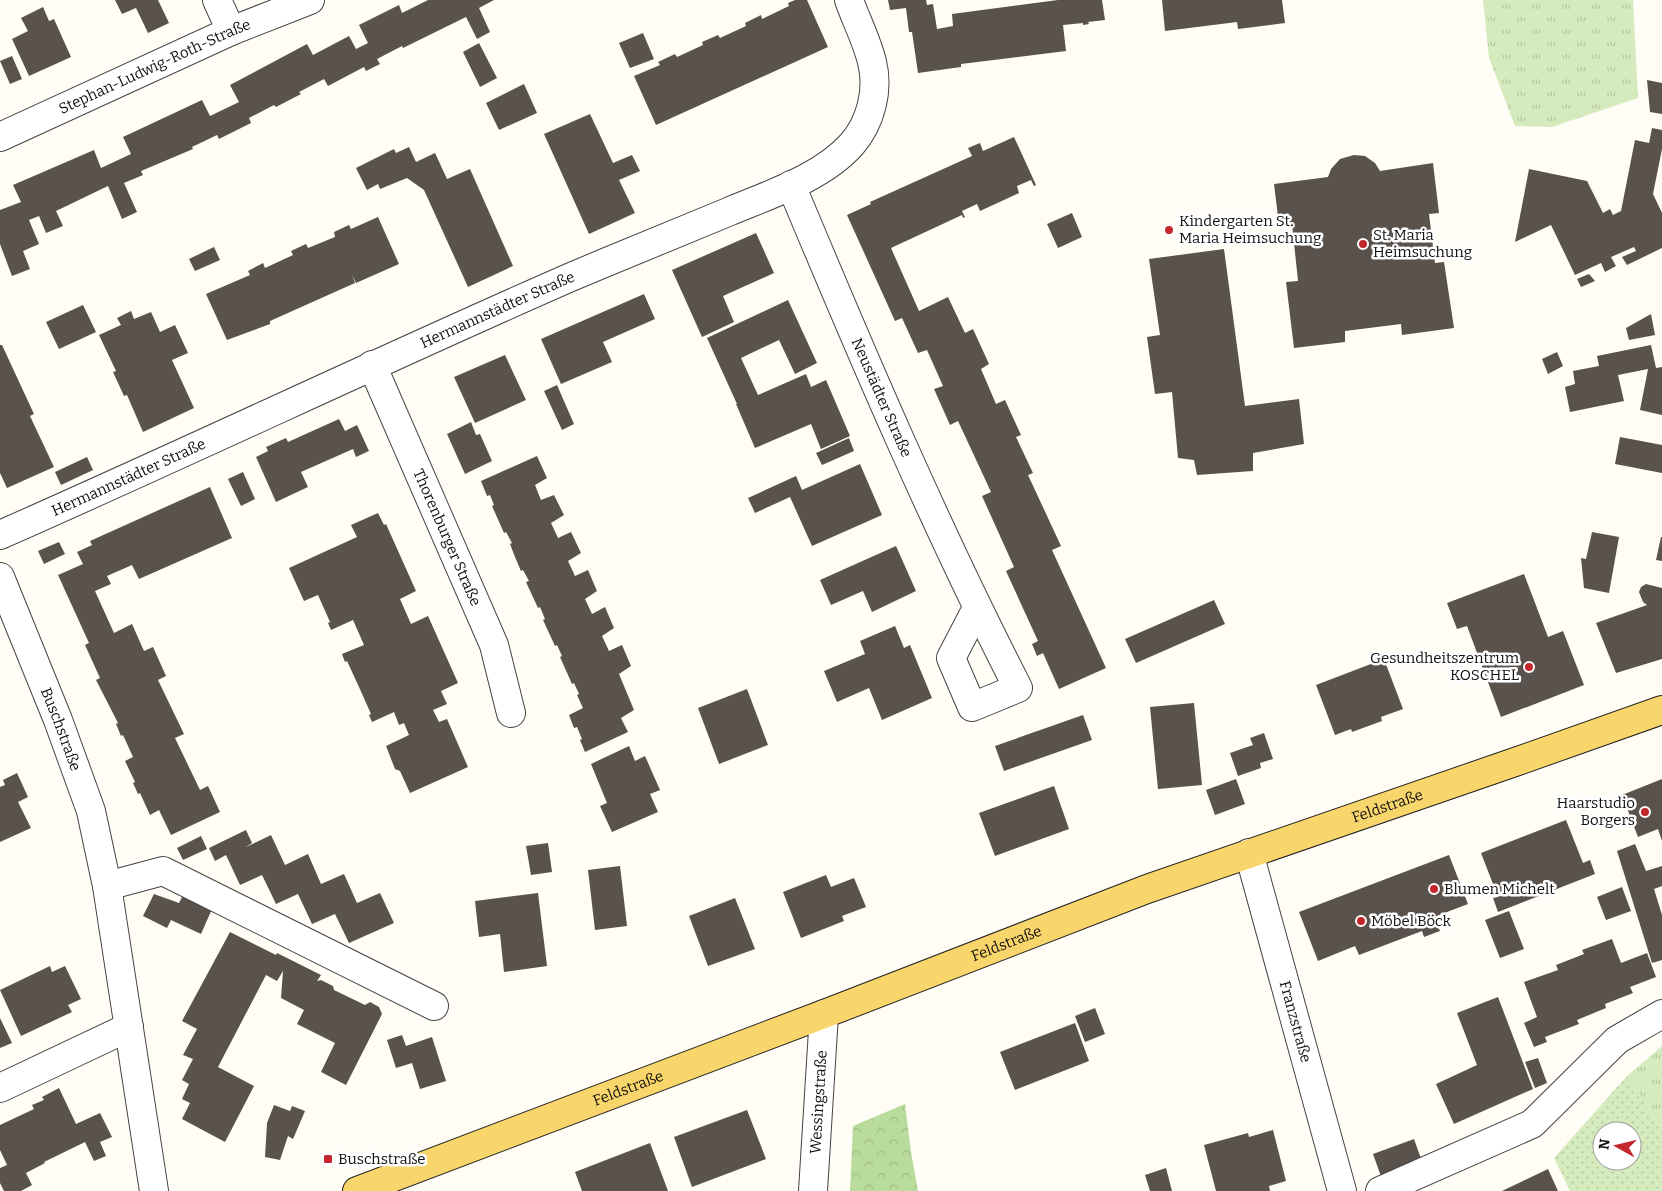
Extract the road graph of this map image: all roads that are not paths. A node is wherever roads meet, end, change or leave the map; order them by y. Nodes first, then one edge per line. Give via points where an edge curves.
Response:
1 (217, 0) edge
2 (310, 0) edge
3 (849, 0) edge
4 (230, 31) junction
5 (0, 137) edge
6 (791, 185) junction
7 (372, 365) junction
8 (0, 535) edge
9 (0, 577) edge
10 (977, 608) dead end
11 (1662, 710) edge
12 (511, 713) dead end
13 (1249, 853) junction
14 (107, 886) junction
15 (434, 1006) dead end
16 (824, 1014) junction
17 (1662, 1014) edge
18 (129, 1027) junction
19 (0, 1088) edge
20 (154, 1191) edge
21 (357, 1191) edge
22 (813, 1191) edge
23 (1342, 1191) edge
24 (1380, 1191) edge

1 - 4 street
2 - 4 street, Stephan-Ludwig-Roth-Straße
3 - 6 street, Hermannstädter Straße via 872,61 872,106 868,120 851,145 828,165
4 - 5 street, Stephan-Ludwig-Roth-Straße
6 - 7 street, Hermannstädter Straße
6 - 10 street, Neustädter Straße via 893,424
7 - 8 street, Hermannstädter Straße
7 - 12 street, Thorenburger Straße via 494,645
9 - 14 street, Buschstraße via 92,811
11 - 13 main road, Feldstraße
13 - 16 main road, Feldstraße
13 - 23 street, Franzstraße
14 - 15 street via 163,871
14 - 18 street, Buschstraße
16 - 21 main road, Feldstraße
16 - 22 street, Wessingstraße
17 - 24 street via 1618,1040 1532,1124
18 - 19 street
18 - 20 street, Buschstraße

